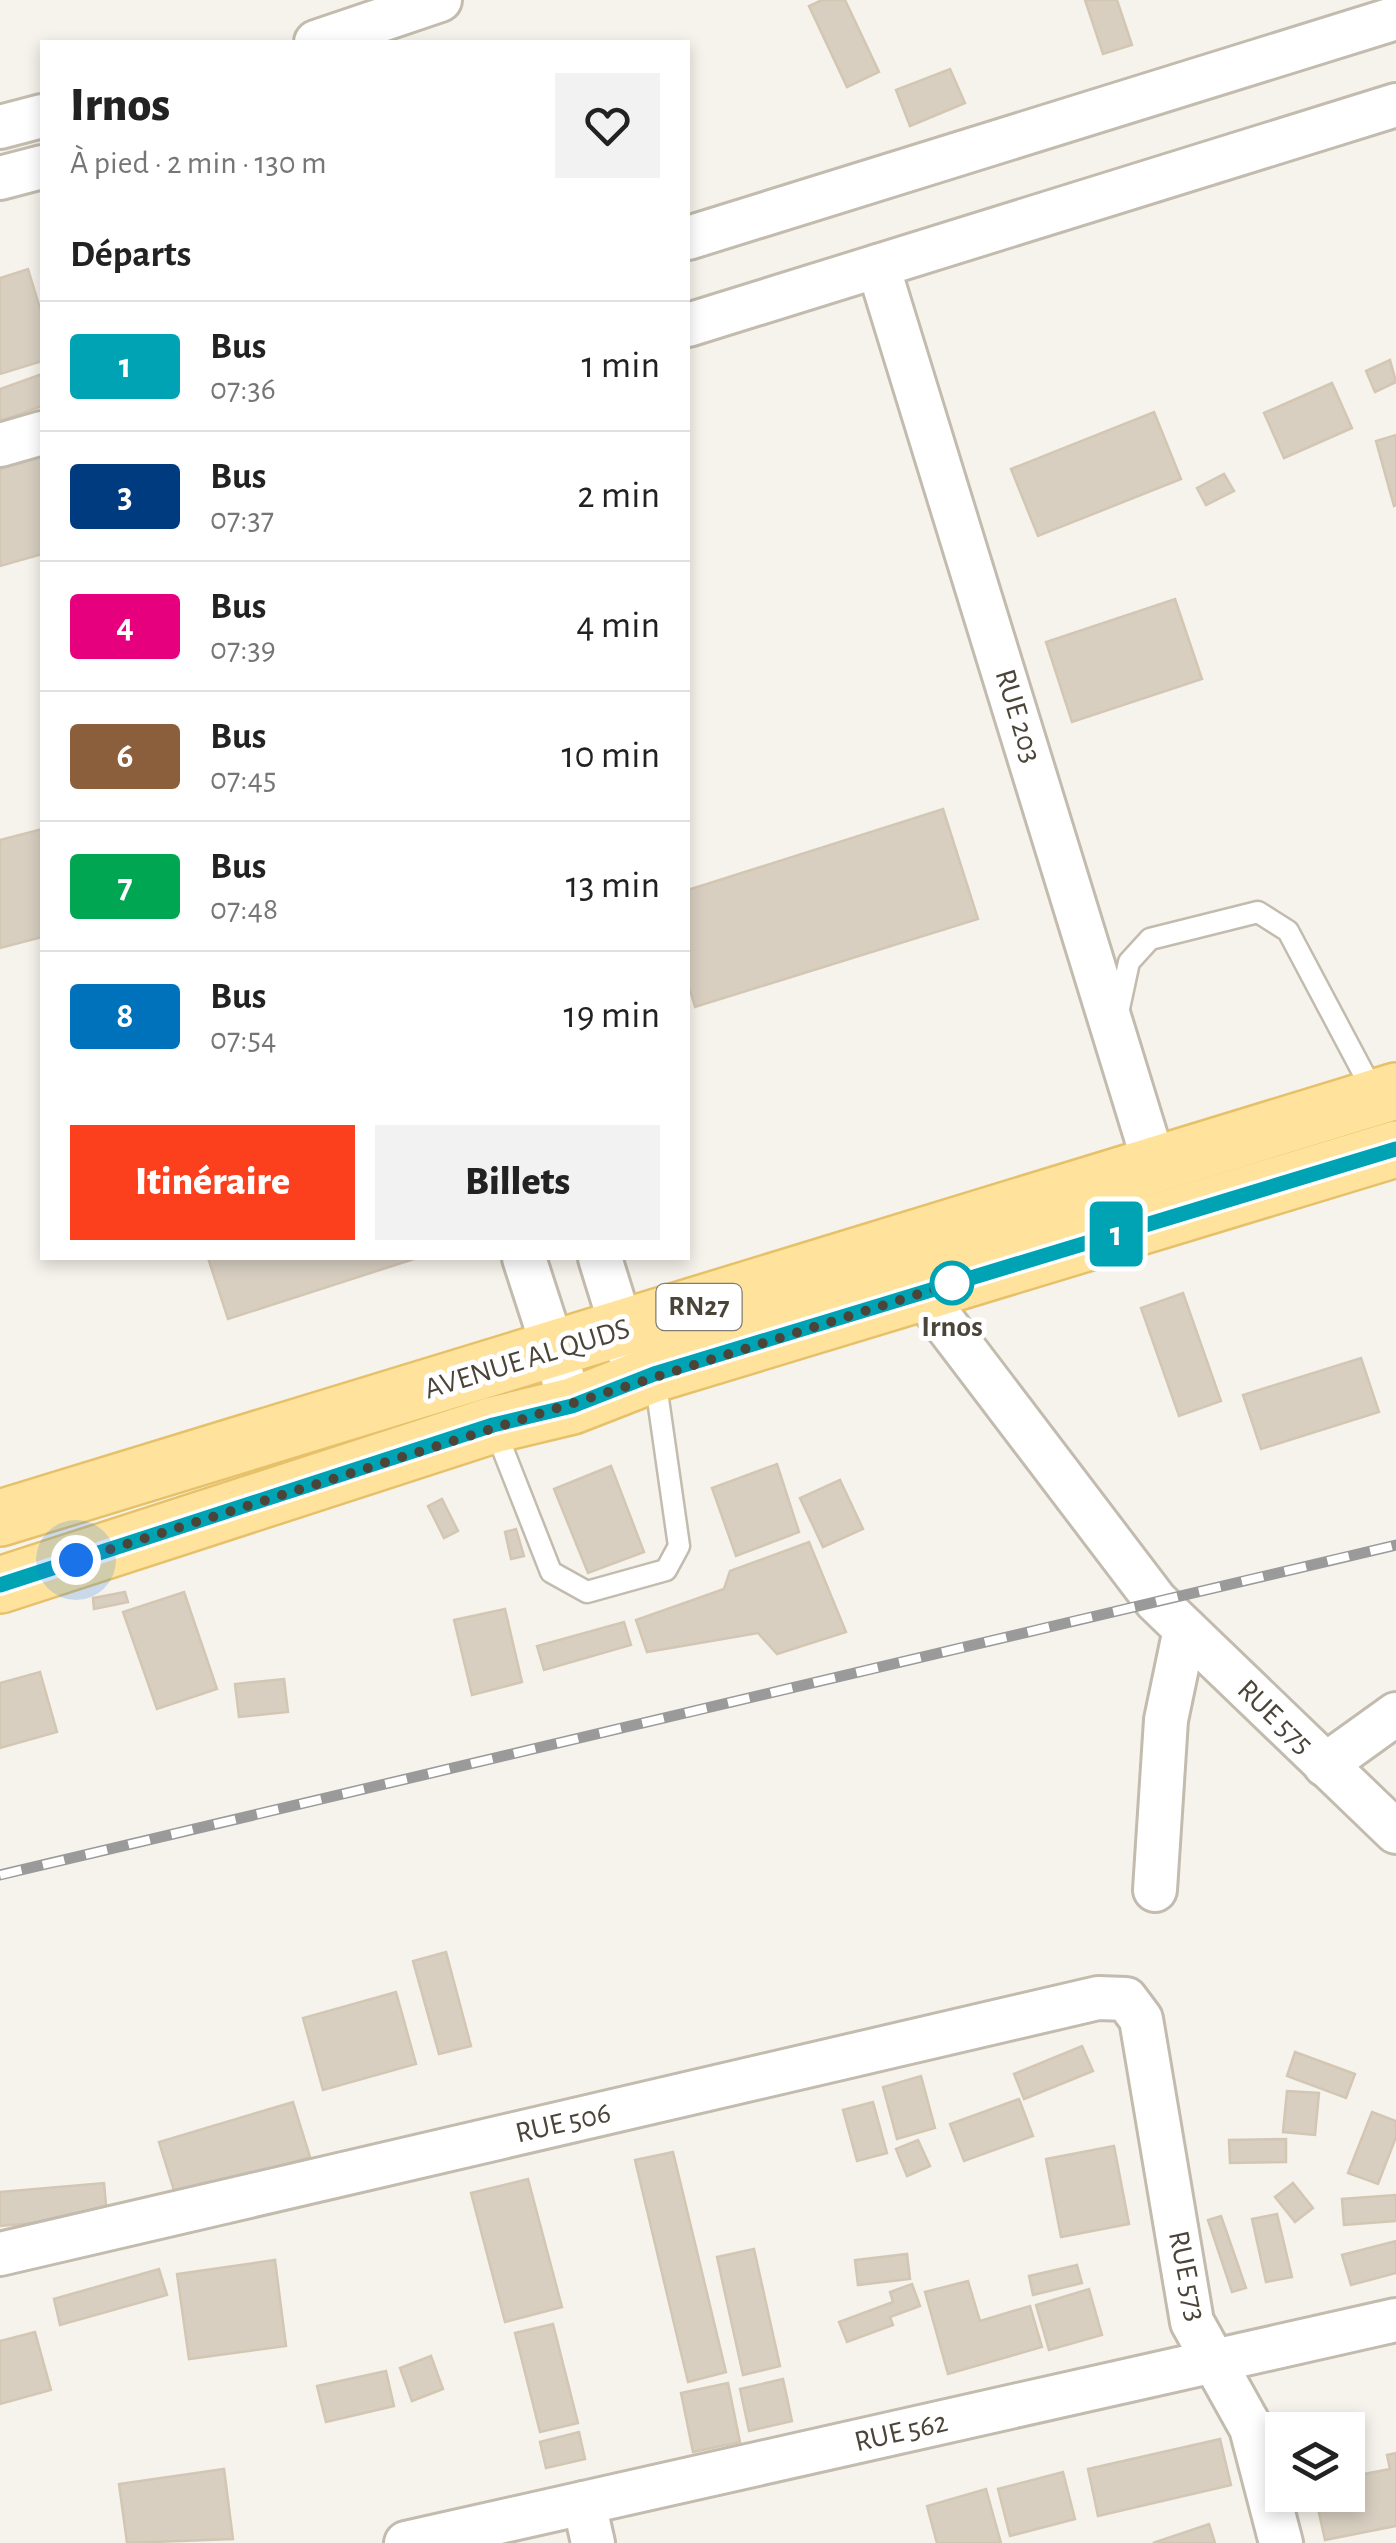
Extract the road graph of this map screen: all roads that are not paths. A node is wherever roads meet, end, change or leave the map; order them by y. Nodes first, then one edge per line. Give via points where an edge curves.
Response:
1 (440, 0) edge
2 (1396, 18) edge
3 (322, 40) edge
4 (1396, 104) edge
5 (40, 117) edge
6 (0, 127) edge
7 (40, 168) edge
8 (0, 178) edge
9 (690, 237) edge
10 (878, 266) junction
11 (690, 324) edge
12 (40, 434) edge
13 (0, 445) edge
14 (1115, 1030) junction
15 (1386, 1094) edge
16 (1396, 1149) edge
17 (1155, 1166) junction
18 (525, 1260) edge
19 (601, 1260) edge
20 (921, 1292) junction
21 (622, 1330) junction
22 (554, 1352) junction
23 (647, 1378) junction
24 (572, 1406) junction
25 (493, 1425) junction
26 (0, 1518) edge
27 (0, 1584) edge
28 (1170, 1615) junction
29 (1396, 1714) edge
30 (1325, 1765) junction
31 (1396, 1832) edge
32 (1155, 1890) dead end
33 (1126, 1999) joint
34 (0, 2254) edge
35 (1396, 2320) edge
36 (1214, 2362) junction
37 (588, 2523) edge
38 (406, 2543) edge
39 (1281, 2543) edge

1 - 3 street
2 - 9 street
4 - 10 street
5 - 6 street
7 - 8 street
10 - 11 street
10 - 14 street, RUE 203
12 - 13 street
14 - 15 lane via 1128,962 1150,939 1258,912 1288,931
14 - 17 street, RUE 203
15 - 17 main road, AVENUE AL QUDS / RN27
16 - 20 main road, AVENUE AL QUDS / RN27
17 - 21 main road, AVENUE AL QUDS / RN27
18 - 22 street
19 - 21 street
20 - 23 main road, AVENUE AL QUDS / RN27
20 - 28 street, RUE 575
21 - 22 main road, AVENUE AL QUDS / RN27
21 - 23 street
22 - 24 street
22 - 26 main road, AVENUE AL QUDS / RN27
23 - 24 main road, AVENUE AL QUDS / RN27
23 - 25 lane via 679,1546 666,1570 587,1592 551,1572
24 - 25 main road, AVENUE AL QUDS / RN27
25 - 27 main road, AVENUE AL QUDS / RN27
28 - 30 street, RUE 575
28 - 32 street
29 - 30 street
30 - 31 street, RUE 575
33 - 34 street, RUE 506 via 1098,1998
33 - 36 street, RUE 573 via 1142,2018 1192,2322
35 - 36 street, RUE 562
36 - 37 street, RUE 562
36 - 39 street, RUE 573 via 1251,2428
37 - 38 street, RUE 562

